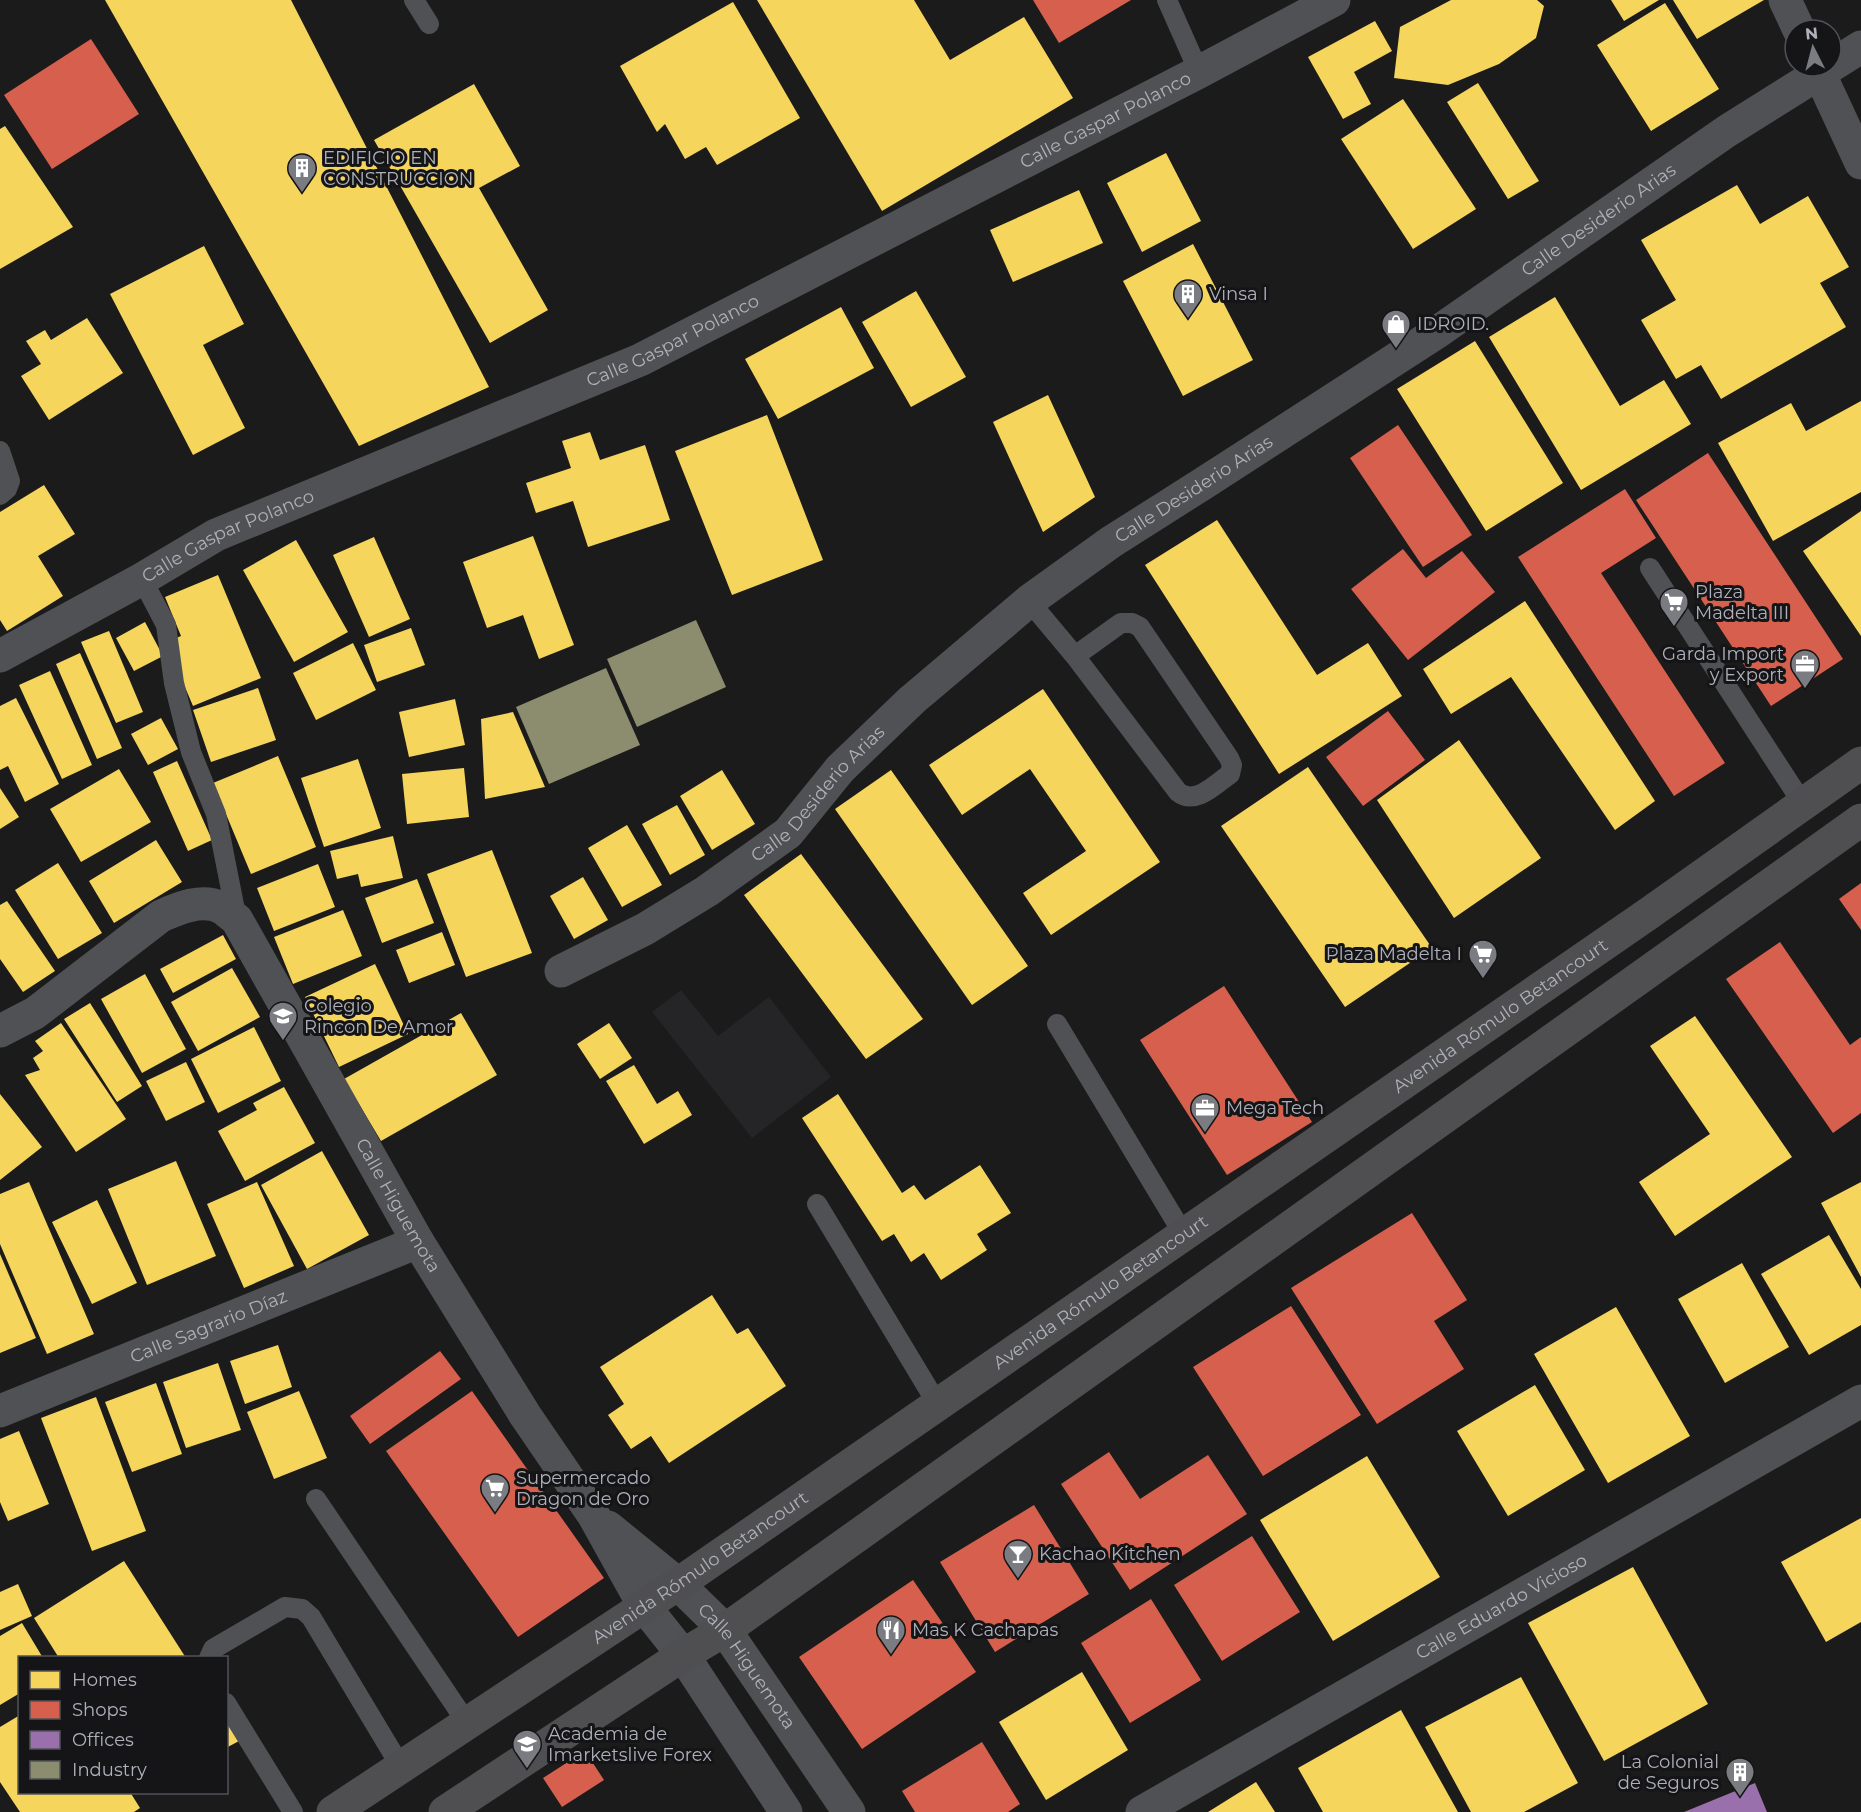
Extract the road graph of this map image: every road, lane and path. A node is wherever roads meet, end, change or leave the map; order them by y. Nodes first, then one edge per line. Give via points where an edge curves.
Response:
1 (414, 0) edge
2 (1167, 0) edge
3 (1334, 0) edge
4 (1785, 0) edge
5 (1793, 18) edge
6 (429, 24) dead end
7 (1861, 47) edge
8 (1843, 57) edge
9 (1199, 72) junction
10 (1806, 78) edge
11 (1822, 78) edge
12 (1861, 163) edge
13 (0, 451) edge
14 (0, 495) edge
15 (1650, 568) dead end
16 (142, 579) junction
17 (1029, 601) junction
18 (0, 656) edge
19 (1075, 656) junction
20 (1861, 763) edge
21 (1803, 804) junction
22 (1861, 820) edge
23 (237, 920) junction
24 (561, 971) dead end
25 (1057, 1024) dead end
26 (0, 1031) edge
27 (817, 1204) dead end
28 (1184, 1235) junction
29 (418, 1242) junction
30 (1861, 1401) edge
31 (938, 1405) junction
32 (0, 1411) edge
33 (316, 1499) dead end
34 (594, 1516) junction
35 (678, 1584) junction
36 (644, 1606) junction
37 (724, 1630) junction
38 (683, 1655) junction
39 (210, 1656) edge
40 (228, 1705) edge
41 (467, 1723) junction
42 (401, 1767) junction
43 (293, 1812) edge
44 (333, 1812) edge
45 (445, 1812) edge
46 (786, 1812) edge
47 (849, 1812) edge
48 (1142, 1812) edge

1 - 6 lane
2 - 9 lane
3 - 9 street, Calle Gaspar Polanco
4 - 5 street
7 - 8 street, Calle Desiderio Arias
9 - 16 street, Calle Gaspar Polanco via 640,360 216,535
10 - 17 street, Calle Desiderio Arias via 1436,333 1111,542
11 - 12 street
13 - 14 lane via 10,481
15 - 21 lane
16 - 18 street, Calle Gaspar Polanco
16 - 23 lane via 166,625 174,683 191,752 216,814
17 - 19 lane
17 - 24 street, Calle Desiderio Arias via 912,700 840,769 788,833 707,891 645,929
19 - 19 lane via 1184,797 1192,798 1230,774 1229,758 1140,627 1121,623
20 - 21 main road, Avenida Rómulo Betancourt
21 - 28 main road, Avenida Rómulo Betancourt
22 - 37 main road
23 - 26 street via 221,908 201,904 183,906 161,916 35,1013
23 - 29 street, Calle Higuemota
25 - 28 lane
27 - 31 lane
28 - 31 main road, Avenida Rómulo Betancourt
29 - 32 street, Calle Sagrario Díaz
29 - 34 street, Calle Higuemota via 525,1415
30 - 48 street, Calle Eduardo Vicioso
31 - 35 main road, Avenida Rómulo Betancourt
33 - 41 lane
34 - 35 street, Calle Higuemota
34 - 36 street, Calle Higuemota
35 - 36 main road, Avenida Rómulo Betancourt
35 - 37 street, Calle Higuemota
36 - 38 street, Calle Higuemota
36 - 41 main road, Avenida Rómulo Betancourt
37 - 38 main road
37 - 47 street, Calle Higuemota
38 - 45 main road
38 - 46 street, Calle Higuemota
39 - 42 lane via 213,1649 285,1607 303,1610 311,1617
40 - 43 lane
41 - 42 main road, Avenida Rómulo Betancourt
42 - 44 main road, Avenida Rómulo Betancourt

